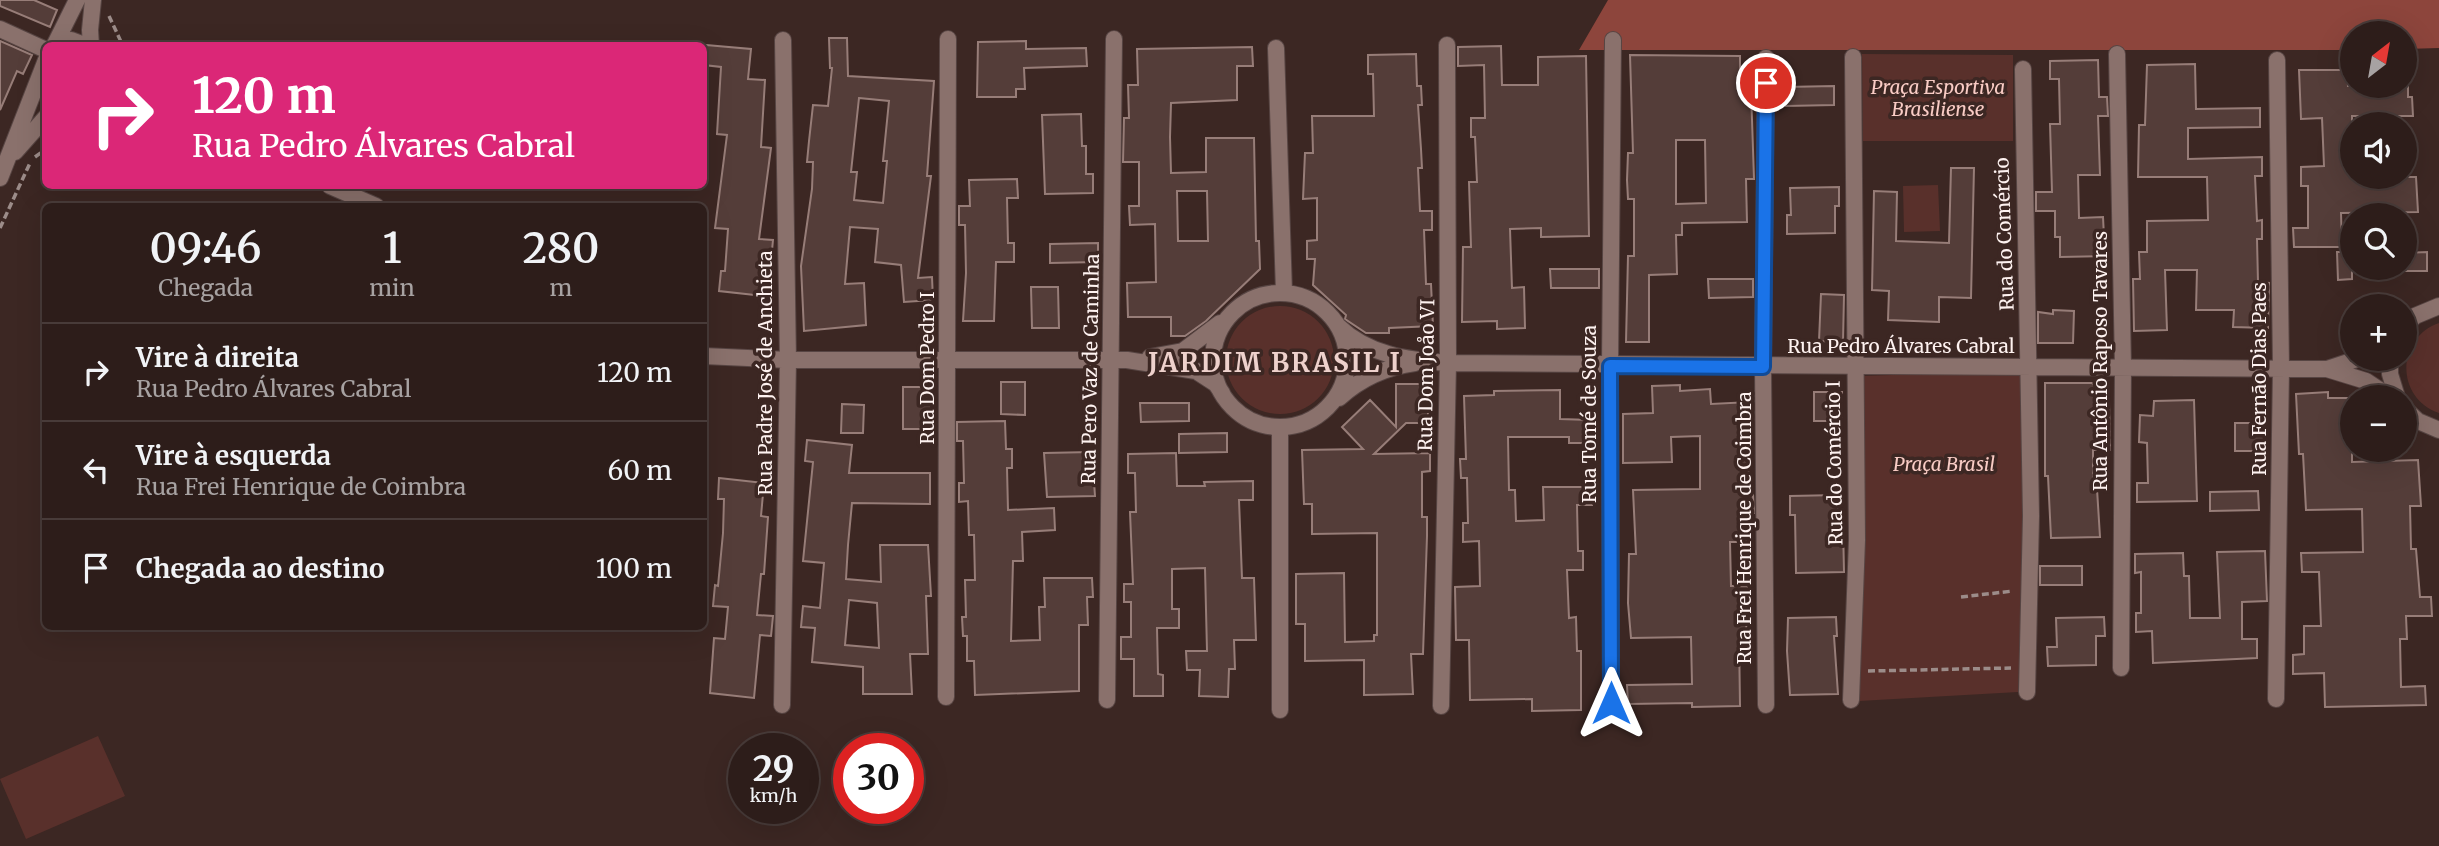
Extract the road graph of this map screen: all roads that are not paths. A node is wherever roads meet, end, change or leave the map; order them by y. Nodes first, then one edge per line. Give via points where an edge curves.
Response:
1 (77, 0) edge
2 (100, 4) edge
3 (0, 29) edge
4 (948, 39) dead end
5 (1114, 39) dead end
6 (783, 40) dead end
7 (1613, 40) dead end
8 (56, 42) edge
9 (89, 42) edge
10 (1447, 45) dead end
11 (42, 48) edge
12 (1276, 48) dead end
13 (2117, 54) dead end
14 (1853, 57) dead end
15 (1766, 58) dead end
16 (2277, 60) dead end
17 (2023, 69) dead end
18 (42, 71) edge
19 (42, 122) edge
20 (6, 162) junction
21 (0, 178) edge
22 (337, 189) edge
23 (369, 203) edge
24 (1284, 292) junction
25 (2439, 306) edge
26 (1234, 311) junction
27 (2417, 315) edge
28 (1338, 326) junction
29 (707, 356) edge
30 (788, 360) junction
31 (1119, 360) junction
32 (949, 361) junction
33 (1441, 362) junction
34 (2340, 365) edge
35 (1610, 366) junction
36 (1854, 366) junction
37 (1763, 367) junction
38 (2029, 367) junction
39 (2123, 367) junction
40 (2281, 368) junction
41 (2327, 369) junction
42 (2372, 385) edge
43 (1222, 393) junction
44 (1326, 409) junction
45 (2417, 420) edge
46 (1280, 427) junction
47 (2439, 430) edge
48 (2122, 668) dead end
49 (2026, 692) dead end
50 (946, 697) dead end
51 (2276, 699) dead end
52 (1107, 700) dead end
53 (1851, 700) dead end
54 (1611, 703) dead end
55 (782, 705) dead end
56 (1766, 705) dead end
57 (1441, 706) dead end
58 (1280, 710) dead end

1 - 8 street
2 - 9 street
3 - 11 street
4 - 32 street, Rua Dom Pedro I
5 - 31 street, Rua Pero Vaz de Caminha
6 - 30 street, Rua Padre José de Anchieta
7 - 35 street, Rua Tomé de Souza
10 - 33 street, Rua Dom Joåo VI
12 - 24 street
13 - 39 street, Rua Antônio Raposo Tavares
14 - 36 street, Rua do Comércio I
15 - 37 street, Rua Frei Henrique de Coimbra
16 - 40 street, Rua Fernão Dias Paes
17 - 38 street, Rua do Comércio
18 - 20 street
19 - 20 street
20 - 21 street
22 - 23 street
24 - 26 street via 1253,298
24 - 28 street via 1316,303
25 - 27 street
26 - 31 street via 1183,351
26 - 43 street via 1220,329 1214,348 1213,369
28 - 33 street, Rua Pedro Álvares Cabral via 1361,345
28 - 44 street via 1347,367 1338,395
29 - 30 street
30 - 32 street
30 - 55 street, Rua Padre José de Anchieta
31 - 32 street
31 - 43 street via 1196,370 1216,383
31 - 52 street, Rua Pero Vaz de Caminha
32 - 50 street, Rua Dom Pedro I
33 - 35 street, Rua Pedro Álvares Cabral
33 - 44 street, Rua Pedro Álvares Cabral via 1382,370
33 - 57 street, Rua Dom Joåo VI
34 - 41 street, Rua Pedro Álvares Cabral
35 - 37 street, Rua Pedro Álvares Cabral
35 - 54 street, Rua Tomé de Souza
36 - 37 street, Rua Pedro Álvares Cabral
36 - 38 street, Rua Pedro Álvares Cabral
36 - 53 street, Rua do Comércio I via 1857,540
37 - 56 street, Rua Frei Henrique de Coimbra
38 - 39 street, Rua Pedro Álvares Cabral
38 - 49 street, Rua do Comércio
39 - 40 street, Rua Pedro Álvares Cabral
39 - 48 street, Rua Antônio Raposo Tavares
40 - 41 street, Rua Pedro Álvares Cabral
40 - 51 street, Rua Fernão Dias Paes
41 - 42 street, Rua Pedro Álvares Cabral
43 - 46 street via 1250,419
44 - 46 street via 1304,422
45 - 47 street
46 - 58 street

